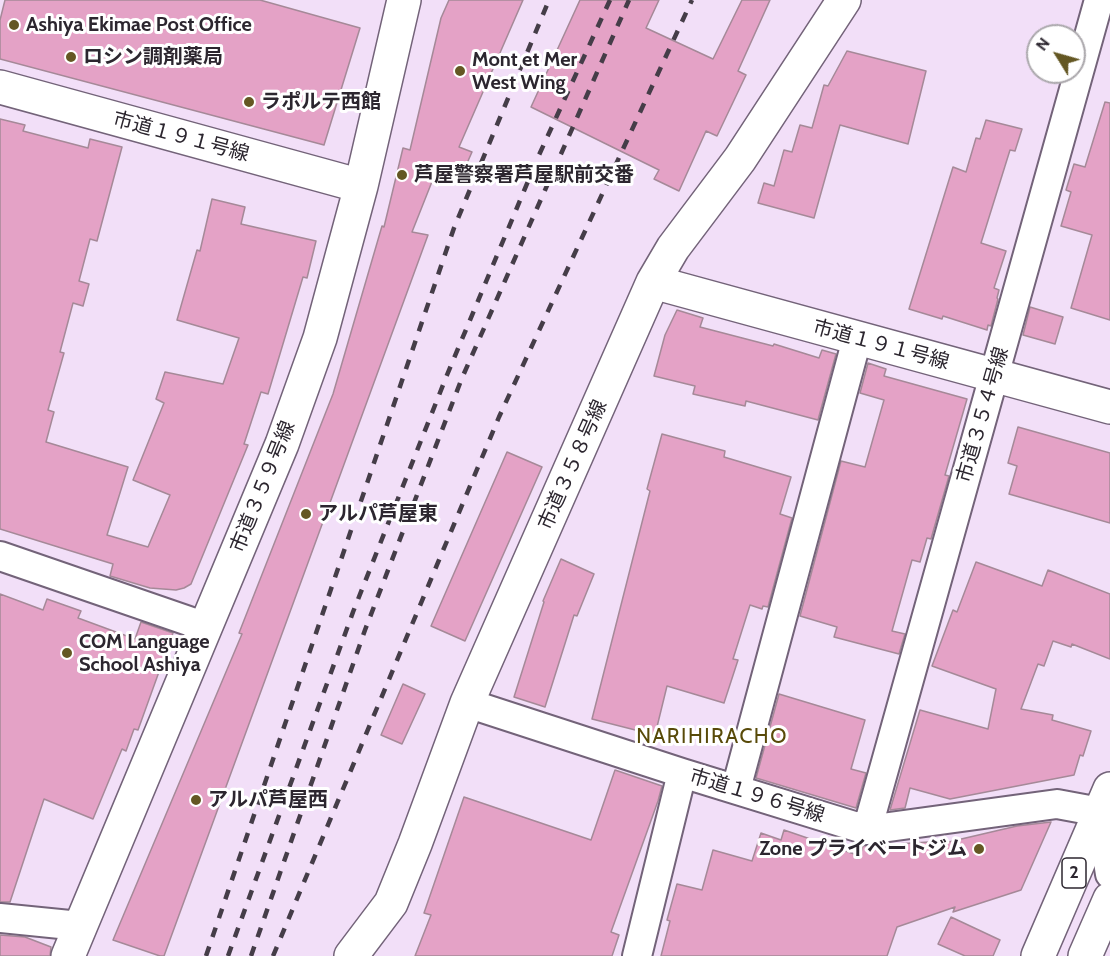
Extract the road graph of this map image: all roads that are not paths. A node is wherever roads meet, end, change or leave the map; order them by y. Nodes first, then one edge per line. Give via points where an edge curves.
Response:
1 (404, 0) edge
2 (844, 0) edge
3 (1099, 0) edge
4 (0, 87) edge
5 (362, 186) junction
6 (653, 282) junction
7 (857, 339) junction
8 (994, 376) junction
9 (1110, 407) edge
10 (0, 556) edge
11 (206, 627) junction
12 (467, 703) junction
13 (682, 773) junction
14 (735, 789) junction
15 (1105, 801) edge
16 (867, 830) junction
17 (1110, 874) edge
18 (1110, 899) edge
19 (0, 918) edge
20 (80, 926) junction
21 (68, 956) edge
22 (351, 956) edge
23 (637, 956) edge
24 (1038, 956) edge
25 (1085, 956) edge

1 - 5 main road, 市道３５９号線
2 - 6 main road, 市道３５８号線 via 740,159 673,248
3 - 8 street, 市道３５４号線
4 - 5 main road, 市道１９１号線
5 - 11 main road, 市道３５９号線 via 320,338 282,444
6 - 7 main road, 市道１９１号線
6 - 12 main road, 市道３５８号線
7 - 8 main road, 市道１９１号線
7 - 14 street
8 - 9 main road, 市道１９１号線
8 - 16 street, 市道３５４号線
10 - 11 street
11 - 20 main road, 市道３５９号線
12 - 13 street, 市道１９６号線
12 - 22 main road, 市道３５８号線 via 391,903
13 - 14 street, 市道１９６号線
13 - 23 street
14 - 16 street, 市道１９６号線
15 - 16 street, 市道１９６号線
15 - 17 street
15 - 24 main road, 2
18 - 25 main road, 2
19 - 20 street
20 - 21 main road, 市道３５９号線

